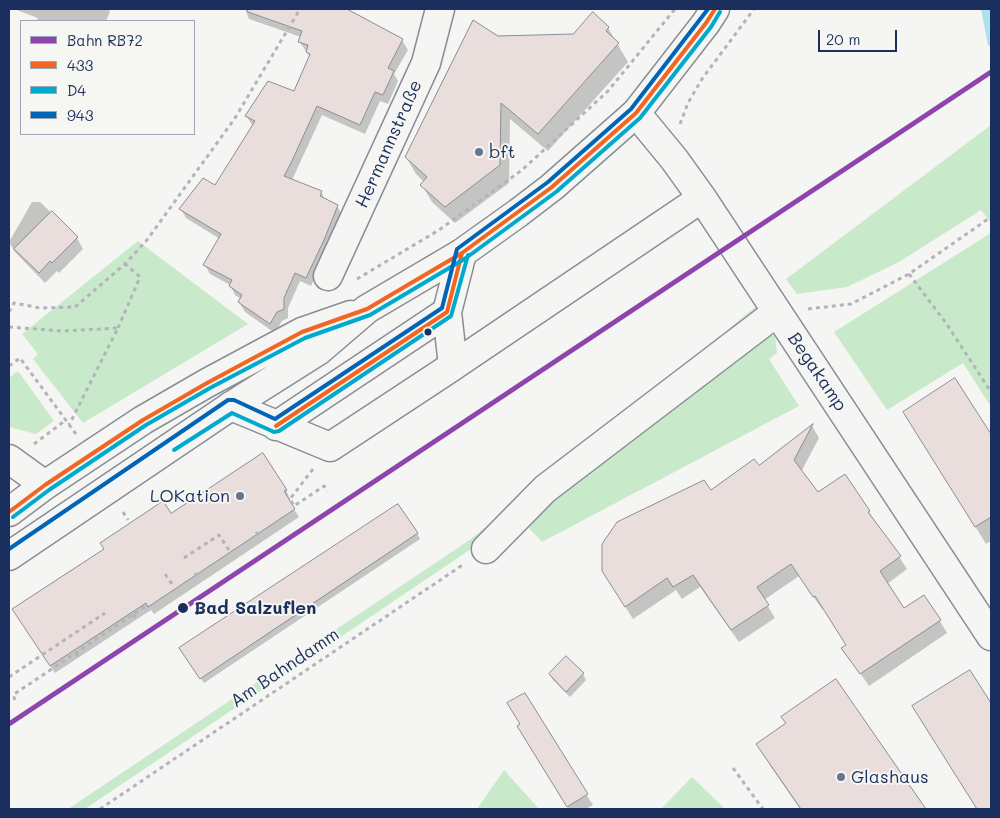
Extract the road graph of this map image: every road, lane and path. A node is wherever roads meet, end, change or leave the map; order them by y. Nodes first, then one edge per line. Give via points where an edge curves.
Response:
1 (300, 9) edge
2 (440, 9) edge
3 (676, 9) edge
4 (715, 9) edge
5 (754, 9) edge
6 (636, 112) junction
7 (674, 159) junction
8 (702, 198) junction
9 (991, 217) edge
10 (462, 253) junction
11 (125, 264) junction
12 (908, 274) junction
13 (340, 279) joint
14 (367, 309) junction
15 (9, 312) edge
16 (448, 312) junction
17 (777, 312) junction
18 (9, 327) edge
19 (118, 328) junction
20 (9, 366) edge
21 (453, 366) junction
22 (991, 392) edge
23 (231, 406) junction
24 (66, 420) junction
25 (69, 425) junction
26 (276, 426) junction
27 (77, 436) dead end
28 (330, 446) junction
29 (10, 460) edge
30 (45, 484) junction
31 (328, 491) dead end
32 (9, 512) edge
33 (256, 532) dead end
34 (261, 538) dead end
35 (486, 549) joint
36 (228, 550) dead end
37 (9, 556) edge
38 (184, 558) dead end
39 (195, 573) dead end
40 (165, 574) dead end
41 (199, 579) dead end
42 (174, 587) dead end
43 (147, 605) dead end
44 (105, 612) dead end
45 (133, 614) junction
46 (983, 615) edge
47 (137, 620) dead end
48 (991, 636) edge
49 (76, 653) junction
50 (79, 658) dead end
51 (9, 677) edge
52 (15, 700) dead end
53 (734, 768) dead end
54 (100, 809) edge
55 (763, 809) edge

1 - 11 path via 235,118 147,240
2 - 13 main road, Hermannstraße via 426,62
3 - 13 path via 608,92 522,170 439,230
4 - 6 main road
5 - 7 path via 688,102 680,124
6 - 7 main road, Begakamp
6 - 10 main road via 552,187
7 - 8 main road, Begakamp
8 - 17 main road, Begakamp
8 - 21 main road
9 - 12 path
10 - 14 main road
10 - 16 main road
11 - 15 path via 75,307 40,308 14,303
11 - 19 path via 140,277
12 - 17 path via 851,304
12 - 22 path via 946,323
14 - 23 main road via 318,351
14 - 30 main road via 302,332 207,382
16 - 21 main road
16 - 26 main road
17 - 35 main road via 545,488
17 - 46 main road, Begakamp
18 - 19 path via 62,332
19 - 25 path
20 - 24 path via 20,358
21 - 28 main road
23 - 26 main road
23 - 37 main road
24 - 25 path
24 - 29 path
25 - 27 path
26 - 28 main road
28 - 31 path via 290,499 294,506 324,486
29 - 30 main road
30 - 32 main road
33 - 34 path
35 - 54 path, Am Bahndamm
36 - 38 path via 219,535
39 - 41 path
40 - 42 path
43 - 45 path
44 - 51 path
45 - 47 path
45 - 49 path
46 - 48 main road, Begakamp
49 - 50 path
49 - 52 path via 13,695
53 - 55 path

